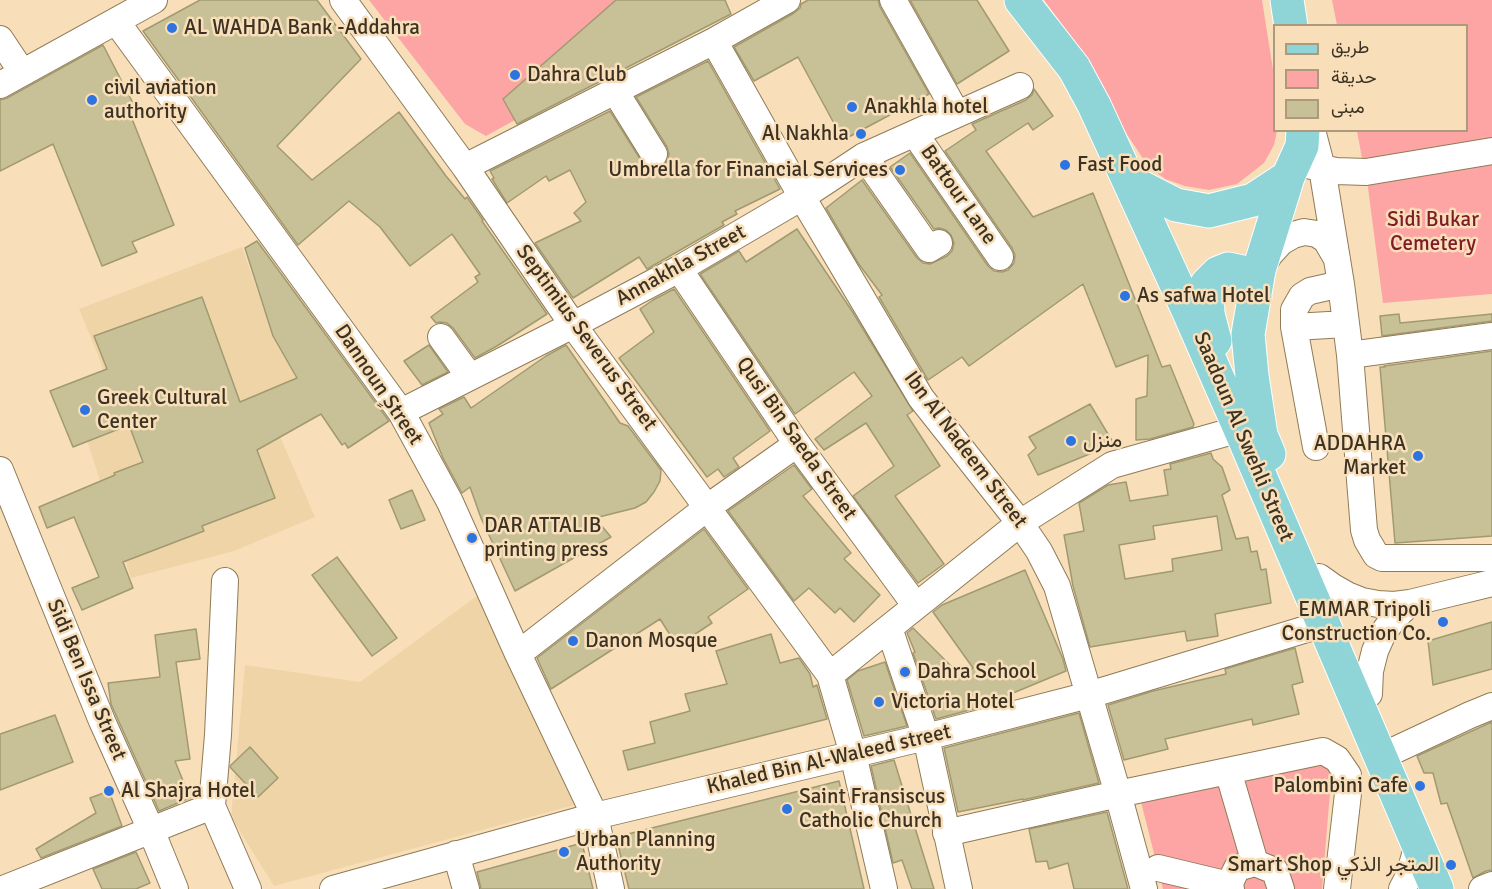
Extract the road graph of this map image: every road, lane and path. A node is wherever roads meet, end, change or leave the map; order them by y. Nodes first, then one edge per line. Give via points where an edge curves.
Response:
1 (154, 0) edge
2 (343, 0) edge
3 (787, 0) edge
4 (892, 0) edge
5 (1021, 0) edge
6 (1287, 0) edge
7 (116, 21) junction
8 (1291, 24) edge
9 (0, 39) edge
10 (714, 41) junction
11 (11, 78) edge
12 (1020, 86) dead end
13 (615, 91) junction
14 (957, 114) junction
15 (1303, 132) edge
16 (1311, 132) edge
17 (915, 134) junction
18 (1492, 151) edge
19 (654, 154) dead end
20 (864, 156) junction
21 (465, 167) junction
22 (1302, 169) junction
23 (1129, 181) junction
24 (802, 197) junction
25 (939, 243) dead end
26 (1000, 257) dead end
27 (679, 269) junction
28 (1340, 273) junction
29 (1257, 283) junction
30 (1346, 324) junction
31 (573, 325) junction
32 (1294, 327) junction
33 (1492, 336) edge
34 (441, 337) dead end
35 (1350, 355) junction
36 (470, 377) junction
37 (401, 412) junction
38 (1240, 429) junction
39 (797, 444) junction
40 (1316, 447) dead end
41 (0, 470) edge
42 (708, 507) junction
43 (1020, 523) junction
44 (1492, 558) edge
45 (1319, 577) junction
46 (225, 581) dead end
47 (1492, 583) edge
48 (1410, 603) junction
49 (916, 606) junction
50 (1323, 624) junction
51 (889, 628) junction
52 (518, 654) junction
53 (830, 675) junction
54 (1369, 694) junction
55 (1089, 695) junction
56 (1492, 706) edge
57 (926, 737) junction
58 (1393, 751) junction
59 (853, 754) junction
60 (1231, 781) dead end
61 (1118, 794) junction
62 (212, 806) junction
63 (595, 816) junction
64 (151, 830) junction
65 (946, 833) junction
66 (1418, 844) junction
67 (456, 854) junction
68 (1255, 863) junction
69 (1158, 867) dead end
70 (1492, 885) edge
71 (1230, 887) edge
72 (3, 889) edge
73 (175, 889) edge
74 (248, 889) edge
75 (333, 889) edge
76 (466, 889) edge
77 (611, 889) edge
78 (884, 889) edge
79 (959, 889) edge
80 (1144, 889) edge
81 (1281, 889) edge
82 (1338, 889) edge
83 (1402, 889) edge
84 (1437, 889) edge
85 (1453, 889) edge
86 (1482, 889) edge

1 - 7 street
2 - 21 street, Septimius Severus Street
3 - 10 street
4 - 14 street
5 - 23 main road, Saadoun Al Swehli Street via 1074,68
6 - 8 main road
7 - 11 street
7 - 37 street, Dannoun ٍStreet
9 - 11 street
10 - 13 street
10 - 24 street, Ibn Al Nadeem Street
12 - 14 street, Annakhla Street
13 - 19 street
13 - 21 street
14 - 17 street, Annakhla Street
15 - 22 main road, Saadoun Al Swehli Street
16 - 22 street
17 - 20 street, Annakhla Street
17 - 26 street, Battour Lane
18 - 22 street via 1366,172
20 - 24 street, Annakhla Street
20 - 25 street via 929,249
21 - 31 street, Septimius Severus Street
22 - 23 main road via 1254,200 1209,211 1176,205
22 - 28 street
22 - 29 main road, Saadoun Al Swehli Street
23 - 38 main road, Saadoun Al Swehli Street
24 - 27 street, Annakhla Street
24 - 43 street, Ibn Al Nadeem Street via 921,398
27 - 31 street, Annakhla Street
27 - 39 street, Qusi Bin Saeda Street
28 - 29 street via 1326,240 1304,232 1293,235 1270,254
28 - 30 street
28 - 32 street via 1302,296 1294,310
29 - 38 main road via 1242,272 1228,269 1207,284 1208,314
29 - 45 main road, Saadoun Al Swehli Street via 1248,334 1261,435
30 - 32 street
30 - 35 street
31 - 36 street, Annakhla Street
31 - 42 street, Septimius Severus Street
32 - 40 street
33 - 35 street
34 - 36 street
35 - 44 street via 1364,530 1371,548 1376,555 1389,559
36 - 37 street, Annakhla Street
37 - 52 street, Dannoun ٍStreet via 450,502
38 - 43 street via 1112,465
38 - 50 main road, Saadoun Al Swehli Street
39 - 42 street
39 - 49 street, Qusi Bin Saeda Street
41 - 64 street, Sidi Ben Issa Street via 102,721
42 - 52 street
42 - 53 street, Septimius Severus Street
43 - 49 street
43 - 55 street, Ibn Al Nadeem Street via 1057,586
45 - 48 street via 1362,601
45 - 54 main road, Saadoun Al Swehli Street
46 - 62 street
47 - 48 street
48 - 54 street via 1383,633 1370,671
49 - 51 street
50 - 55 street, Khaled Bin Al-Waleed street
50 - 66 main road, Saadoun Al Swehli Street
51 - 53 street
51 - 57 street
52 - 63 street, Dannoun ٍStreet
53 - 59 street, Septimius Severus Street
54 - 58 main road, Saadoun Al Swehli Street
55 - 57 street, Khaled Bin Al-Waleed street
55 - 61 street, Ibn Al Nadeem Street
56 - 58 street
57 - 59 street, Khaled Bin Al-Waleed street
57 - 65 street
58 - 85 main road, Saadoun Al Swehli Street
59 - 63 street, Khaled Bin Al-Waleed street
59 - 78 street, Septimius Severus Street
60 - 68 street
61 - 65 street
61 - 80 street, Ibn Al Nadeem Street
61 - 82 street via 1323,752 1337,759 1348,775
62 - 64 street
62 - 74 street
63 - 67 street, Khaled Bin Al-Waleed street
63 - 77 street, Dannoun ٍStreet
64 - 72 street
64 - 73 street, Sidi Ben Issa Street
65 - 79 street
66 - 83 street
66 - 84 main road, Saadoun Al Swehli Street
67 - 75 street, Khaled Bin Al-Waleed street
67 - 76 street
68 - 71 street via 1237,868
68 - 81 street via 1275,871
69 - 71 street
70 - 86 street

